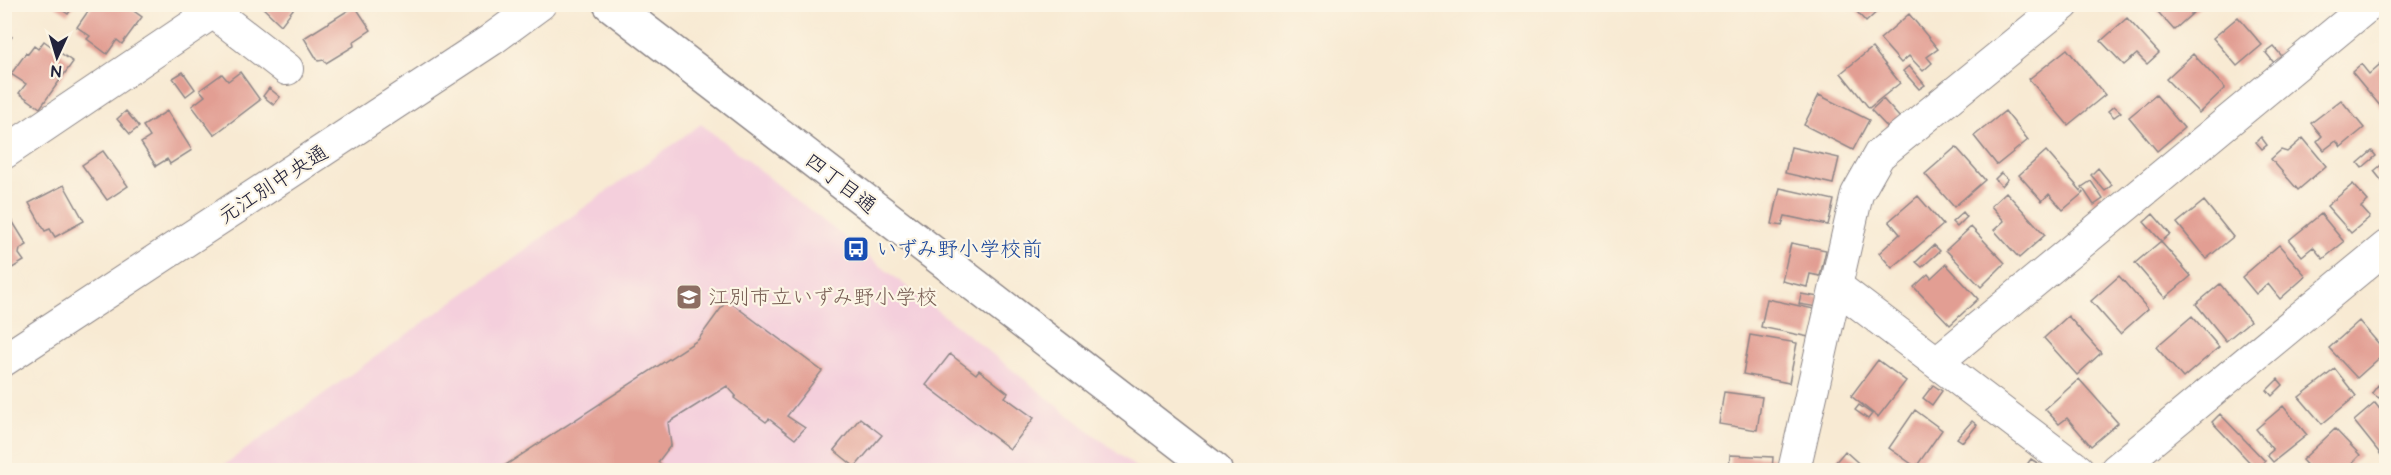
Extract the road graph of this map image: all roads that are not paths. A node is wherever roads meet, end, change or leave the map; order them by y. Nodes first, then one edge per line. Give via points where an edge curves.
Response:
1 (540, 4) edge
2 (610, 4) edge
3 (2064, 4) edge
4 (2370, 4) edge
5 (208, 8) edge
6 (287, 69) dead end
7 (11, 140) edge
8 (2386, 247) edge
9 (1836, 286) junction
10 (4, 360) edge
11 (1937, 362) junction
12 (1215, 471) edge
13 (1794, 471) edge
14 (2078, 471) edge
15 (2116, 471) edge

1 - 10 street, 元江別中央通
2 - 12 street, 四丁目通
3 - 9 street via 1879,155 1857,194
4 - 11 street
5 - 6 street
5 - 7 street
8 - 15 street
9 - 11 street
9 - 13 street
11 - 14 street

